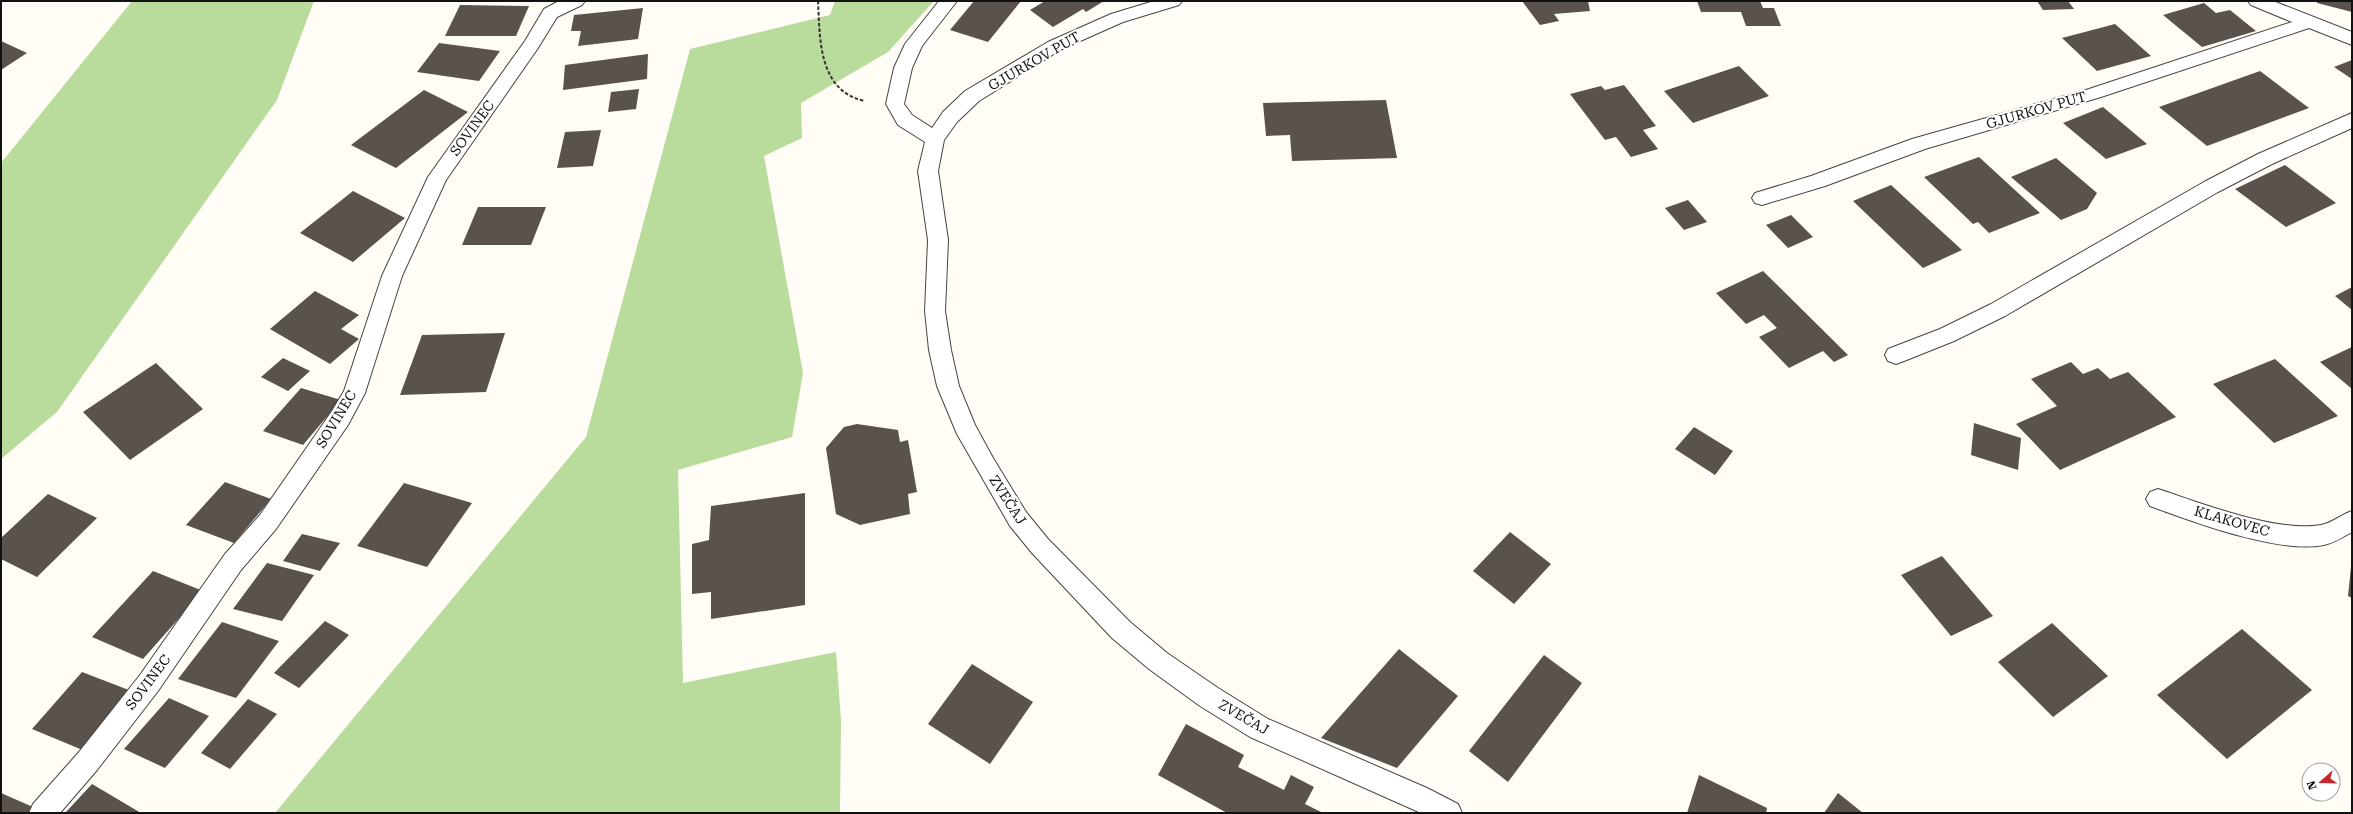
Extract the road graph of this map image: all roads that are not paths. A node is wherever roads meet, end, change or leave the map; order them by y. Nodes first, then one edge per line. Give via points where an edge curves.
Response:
1 (576, 1) edge
2 (948, 1) edge
3 (1173, 1) edge
4 (2257, 1) edge
5 (2310, 22) junction
6 (2352, 38) edge
7 (2352, 120) edge
8 (935, 139) junction
9 (1762, 198) dead end
10 (1896, 355) dead end
11 (2158, 499) dead end
12 (2352, 521) edge
13 (42, 813) edge
14 (1449, 813) edge

1 - 13 street, SOVINEC via 550,13 532,44 438,177 392,276 354,393 340,418 268,522 233,562 149,683 88,761
2 - 8 street via 914,44 903,68 895,104 905,120
3 - 8 street, GJURKOV PUT via 1117,18 1048,50 972,96 950,117
4 - 5 street
5 - 6 street
5 - 9 street, GJURKOV PUT via 2095,93 1919,144 1818,181
7 - 10 street via 2265,159 2211,187 1998,310 1947,335
8 - 14 street, ZVEČAJ via 928,171 938,240 935,311 941,357 948,386 965,427 1018,519 1040,546 1121,630 1158,661 1209,697 1259,728
11 - 12 street, KLAKOVEC via 2255,530 2288,535 2324,535

